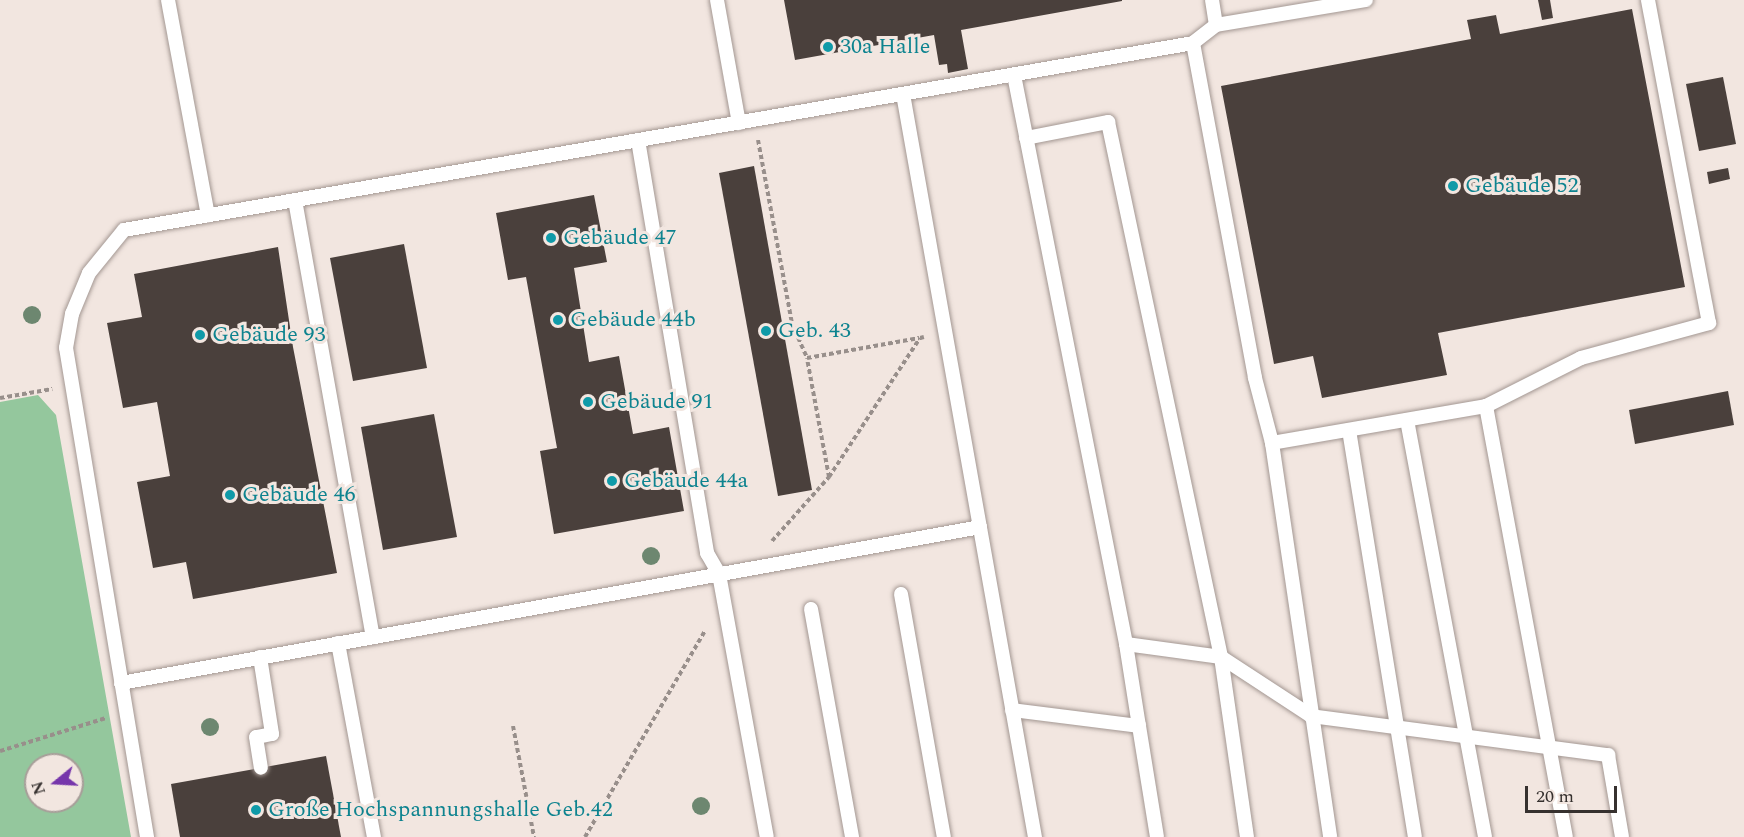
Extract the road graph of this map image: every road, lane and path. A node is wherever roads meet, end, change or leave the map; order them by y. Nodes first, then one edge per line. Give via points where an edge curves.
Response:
1 (168, 0) edge
2 (717, 0) edge
3 (1212, 0) edge
4 (1366, 0) edge
5 (1648, 0) edge
6 (1216, 25) junction
7 (1193, 43) junction
8 (1014, 75) junction
9 (903, 94) junction
10 (754, 120) junction
11 (739, 123) junction
12 (1026, 138) junction
13 (638, 140) junction
14 (295, 200) junction
15 (208, 215) junction
16 (945, 333) junction
17 (920, 338) junction
18 (807, 358) junction
19 (72, 385) junction
20 (0, 398) edge
21 (1486, 406) junction
22 (1407, 420) junction
23 (1349, 430) junction
24 (1272, 443) junction
25 (829, 477) junction
26 (980, 527) junction
27 (747, 569) junction
28 (719, 574) junction
29 (901, 594) dead end
30 (724, 599) junction
31 (811, 609) dead end
32 (374, 637) junction
33 (338, 643) junction
34 (1126, 644) junction
35 (260, 657) junction
36 (1221, 657) junction
37 (121, 683) junction
38 (1012, 710) junction
39 (126, 712) junction
40 (1311, 716) junction
41 (513, 726) dead end
42 (1139, 726) junction
43 (1397, 728) junction
44 (1469, 737) junction
45 (1551, 748) junction
46 (0, 751) edge
47 (261, 768) dead end
48 (588, 836) edge
49 (147, 837) edge
50 (374, 837) edge
51 (534, 837) edge
52 (767, 837) edge
53 (852, 837) edge
54 (944, 837) edge
55 (1035, 837) edge
56 (1157, 837) edge
57 (1247, 837) edge
58 (1330, 837) edge
59 (1415, 837) edge
60 (1485, 837) edge
61 (1566, 837) edge
62 (1622, 837) edge

1 - 15 lane
2 - 11 lane
3 - 6 lane
4 - 6 lane
5 - 21 lane via 1709,323 1581,358
6 - 7 lane
7 - 8 lane
7 - 24 lane via 1255,378
8 - 9 lane
8 - 12 lane
9 - 10 lane
9 - 16 lane
10 - 11 lane
10 - 18 path via 792,324
11 - 13 lane
12 - 34 lane
12 - 36 lane via 1108,122
13 - 14 lane
13 - 28 lane via 708,553
14 - 15 lane
14 - 32 lane
15 - 19 lane via 124,230 89,273 72,314 66,348
16 - 17 path
16 - 26 lane
17 - 18 path
17 - 25 path
18 - 25 path
19 - 20 path
19 - 37 lane
21 - 22 lane
21 - 45 lane
22 - 23 lane
22 - 44 lane
23 - 24 lane
23 - 43 lane
24 - 40 lane
25 - 27 path
26 - 27 lane
26 - 38 lane
27 - 28 lane
28 - 30 lane
28 - 32 lane
29 - 54 lane
30 - 48 path
30 - 52 lane
31 - 53 lane
32 - 33 lane
33 - 35 lane
33 - 50 lane
34 - 36 lane
34 - 42 lane
35 - 37 lane
35 - 47 lane via 272,734 256,737
36 - 40 lane
36 - 57 lane
37 - 39 lane
38 - 42 lane
38 - 55 lane
39 - 46 path
39 - 49 lane
40 - 43 lane
40 - 58 lane
41 - 51 path
42 - 56 lane
43 - 44 lane
43 - 59 lane
44 - 45 lane
44 - 60 lane
45 - 61 lane
45 - 62 lane via 1608,755

